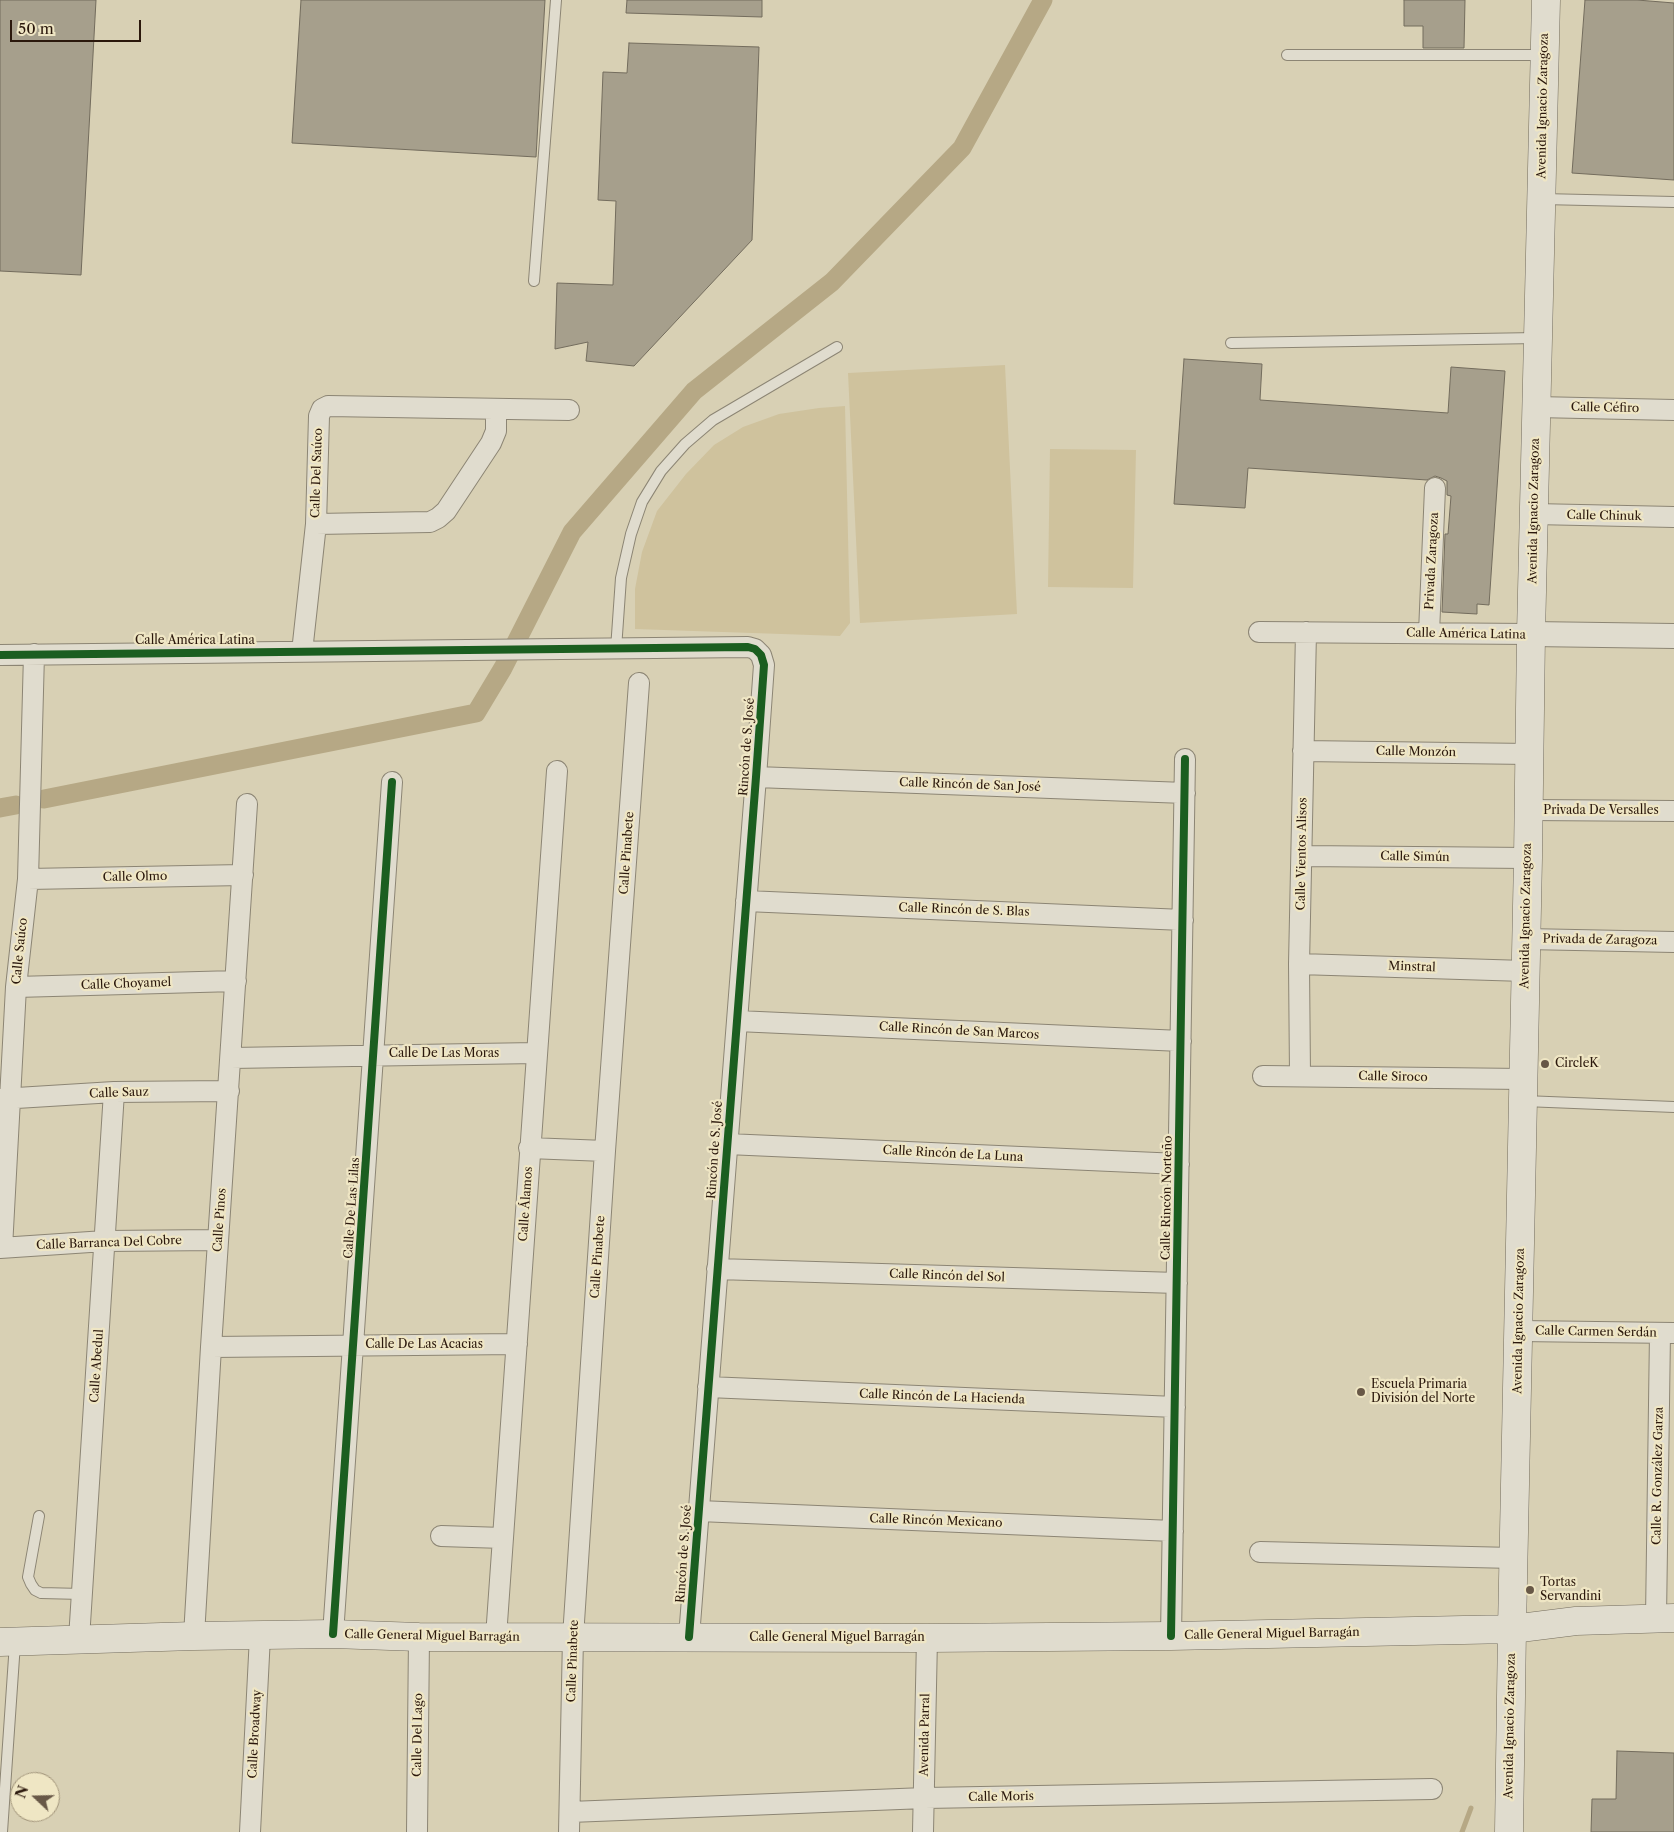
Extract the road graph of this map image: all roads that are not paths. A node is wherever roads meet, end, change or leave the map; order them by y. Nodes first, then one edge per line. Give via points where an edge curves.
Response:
1 (556, 0) edge
2 (1546, 0) edge
3 (1287, 55) dead end
4 (1545, 55) junction
5 (1541, 199) junction
6 (1674, 202) edge
7 (534, 281) dead end
8 (1538, 338) junction
9 (1231, 343) dead end
10 (837, 347) dead end
11 (1536, 406) junction
12 (496, 409) junction
13 (569, 410) dead end
14 (1674, 410) edge
15 (1435, 488) dead end
16 (1534, 514) junction
17 (1674, 517) edge
18 (316, 524) junction
19 (1259, 632) dead end
20 (1306, 632) junction
21 (1429, 633) junction
22 (1531, 634) junction
23 (1674, 636) edge
24 (616, 649) junction
25 (302, 652) junction
26 (34, 654) junction
27 (0, 655) edge
28 (764, 666) joint
29 (639, 683) dead end
30 (1304, 751) junction
31 (1529, 754) junction
32 (1185, 759) dead end
33 (557, 770) dead end
34 (756, 777) junction
35 (392, 782) dead end
36 (1185, 794) junction
37 (248, 804) dead end
38 (1528, 810) junction
39 (1674, 811) edge
40 (1302, 856) junction
41 (1528, 858) junction
42 (243, 875) junction
43 (28, 879) junction
44 (746, 901) junction
45 (1182, 920) junction
46 (1526, 939) junction
47 (1674, 942) edge
48 (1299, 964) junction
49 (1525, 971) junction
50 (236, 981) junction
51 (16, 987) junction
52 (737, 1021) junction
53 (1181, 1041) junction
54 (536, 1053) junction
55 (373, 1055) junction
56 (231, 1058) junction
57 (1300, 1075) junction
58 (1263, 1076) dead end
59 (1523, 1090) junction
60 (228, 1091) junction
61 (114, 1092) junction
62 (5, 1099) edge
63 (1674, 1107) edge
64 (727, 1144) junction
65 (529, 1148) junction
66 (605, 1151) junction
67 (1179, 1164) junction
68 (218, 1240) junction
69 (104, 1241) junction
70 (1, 1248) edge
71 (717, 1269) junction
72 (1177, 1283) junction
73 (1519, 1331) junction
74 (1667, 1333) edge
75 (517, 1344) junction
76 (354, 1346) junction
77 (211, 1347) junction
78 (708, 1388) junction
79 (1175, 1406) junction
80 (699, 1511) junction
81 (39, 1516) dead end
82 (1173, 1531) junction
83 (441, 1536) dead end
84 (503, 1538) junction
85 (1260, 1552) dead end
86 (1513, 1558) junction
87 (82, 1594) junction
88 (1665, 1618) edge
89 (1512, 1628) junction
90 (333, 1634) junction
91 (194, 1636) junction
92 (260, 1636) junction
93 (1171, 1636) junction
94 (419, 1637) junction
95 (496, 1637) junction
96 (573, 1637) junction
97 (689, 1637) junction
98 (927, 1638) junction
99 (79, 1639) junction
100 (8, 1642) edge
101 (1432, 1789) dead end
102 (924, 1798) junction
103 (570, 1812) junction
104 (2, 1832) edge
105 (250, 1832) edge
106 (417, 1832) edge
107 (569, 1832) edge
108 (923, 1832) edge
109 (1509, 1832) edge

1 - 7 lane
2 - 4 main road, Avenida Ignacio Zaragoza
3 - 4 lane
4 - 5 main road, Avenida Ignacio Zaragoza
5 - 6 lane
5 - 8 main road, Avenida Ignacio Zaragoza
8 - 9 lane
8 - 11 main road, Avenida Ignacio Zaragoza
10 - 24 lane via 713,420 661,471 642,502 631,534 621,578
11 - 14 street, Calle Céfiro
11 - 16 main road, Avenida Ignacio Zaragoza
12 - 13 street
12 - 18 street via 496,431 491,443 438,518 430,522
12 - 18 street, Calle Del Saúco via 324,407 319,416
15 - 21 street, Privada Zaragoza
16 - 17 street, Calle Chinuk
16 - 22 main road, Avenida Ignacio Zaragoza
18 - 25 street, Calle Del Saúco
19 - 20 street, Calle América Latina
20 - 21 street, Calle América Latina
20 - 30 street, Calle Vientos Alisos
21 - 22 street, Calle América Latina
22 - 23 street, Calle América Latina
22 - 31 main road, Avenida Ignacio Zaragoza
24 - 25 street, Calle América Latina
24 - 28 street, Calle América Latina via 748,647 759,651
25 - 26 street, Calle América Latina
26 - 27 street, Calle América Latina
26 - 43 street, Calle Saúco
28 - 34 street, Rincón de S. José
29 - 66 street, Calle Pinabete
30 - 31 street, Calle Monzón
30 - 40 street, Calle Vientos Alisos
31 - 38 main road, Avenida Ignacio Zaragoza
32 - 36 street, Calle Rincón Norteño
33 - 54 street, Calle Álamos
34 - 36 street, Calle Rincón de San José
34 - 44 street, Rincón de S. José
35 - 55 street, Calle De Las Lilas
36 - 45 street, Calle Rincón Norteño
37 - 42 street, Calle Pinos
38 - 39 street, Privada De Versalles
38 - 41 main road, Avenida Ignacio Zaragoza
40 - 41 street, Calle Simún
40 - 48 street, Calle Vientos Alisos
41 - 46 main road, Avenida Ignacio Zaragoza
42 - 43 street, Calle Olmo
42 - 50 street, Calle Pinos
43 - 51 street, Calle Saúco
44 - 45 street, Calle Rincón de S. Blas
44 - 52 street, Rincón de S. José
45 - 53 street, Calle Rincón Norteño
46 - 47 street, Privada de Zaragoza
46 - 49 main road, Avenida Ignacio Zaragoza
48 - 49 street, Minstral
48 - 57 street, Calle Vientos Alisos
49 - 59 main road, Avenida Ignacio Zaragoza
50 - 51 street, Calle Choyamel
50 - 56 street, Calle Pinos
51 - 62 street, Calle Saúco
52 - 53 street, Calle Rincón de San Marcos
52 - 64 street, Rincón de S. José
53 - 67 street, Calle Rincón Norteño
54 - 55 street, Calle De Las Moras
54 - 65 street, Calle Álamos
55 - 56 street, Calle De Las Moras
55 - 76 street, Calle De Las Lilas
56 - 60 street, Calle Pinos
57 - 58 street, Calle Siroco
57 - 59 street, Calle Siroco
59 - 63 lane
59 - 73 main road, Avenida Ignacio Zaragoza
60 - 61 street, Calle Sauz
60 - 68 street, Calle Pinos
61 - 62 street, Calle Sauz
61 - 69 street, Calle Abedul
62 - 70 street, Calle Saúco
64 - 67 street, Calle Rincón de La Luna
64 - 71 street, Rincón de S. José
65 - 66 street
65 - 75 street, Calle Álamos
66 - 96 street, Calle Pinabete
67 - 72 street, Calle Rincón Norteño
68 - 69 street, Calle Barranca Del Cobre
68 - 77 street, Calle Pinos
69 - 70 street, Calle Barranca Del Cobre
69 - 87 street, Calle Abedul
71 - 72 street, Calle Rincón del Sol
71 - 78 street, Rincón de S. José
72 - 79 street, Calle Rincón Norteño
73 - 74 street, Calle Carmen Serdán
73 - 86 main road, Avenida Ignacio Zaragoza
74 - 88 street, Calle R. González Garza
75 - 76 street, Calle De Las Acacias
75 - 84 street, Calle Álamos
76 - 77 street, Calle De Las Acacias
76 - 90 street, Calle De Las Lilas
77 - 91 street, Calle Pinos
78 - 79 street, Calle Rincón de La Hacienda
78 - 80 street, Rincón de S. José
79 - 82 street, Calle Rincón Norteño
80 - 82 street, Calle Rincón Mexicano
80 - 97 street, Rincón de S. José
81 - 87 lane via 28,1577 31,1584 40,1593
82 - 93 street, Calle Rincón Norteño
83 - 84 street
84 - 95 street, Calle Álamos
85 - 86 street
86 - 89 main road, Avenida Ignacio Zaragoza
87 - 99 street, Calle Abedul
88 - 89 main road, Calle General Miguel Barragán via 1576,1621
89 - 93 main road, Calle General Miguel Barragán
89 - 109 main road, Avenida Ignacio Zaragoza
90 - 92 main road, Calle General Miguel Barragán
90 - 94 main road, Calle General Miguel Barragán
91 - 92 main road, Calle General Miguel Barragán
91 - 99 main road, Calle General Miguel Barragán
92 - 105 street, Calle Broadway
93 - 98 main road, Calle General Miguel Barragán
94 - 95 main road, Calle General Miguel Barragán
94 - 106 street, Calle Del Lago
95 - 96 main road, Calle General Miguel Barragán
96 - 97 main road, Calle General Miguel Barragán
96 - 103 street, Calle Pinabete
97 - 98 main road, Calle General Miguel Barragán
98 - 102 street, Avenida Parral
99 - 100 main road, Calle General Miguel Barragán
100 - 104 lane
101 - 102 street, Calle Moris
102 - 103 street, Calle Moris
102 - 108 street, Avenida Parral
103 - 107 street, Calle Pinabete

